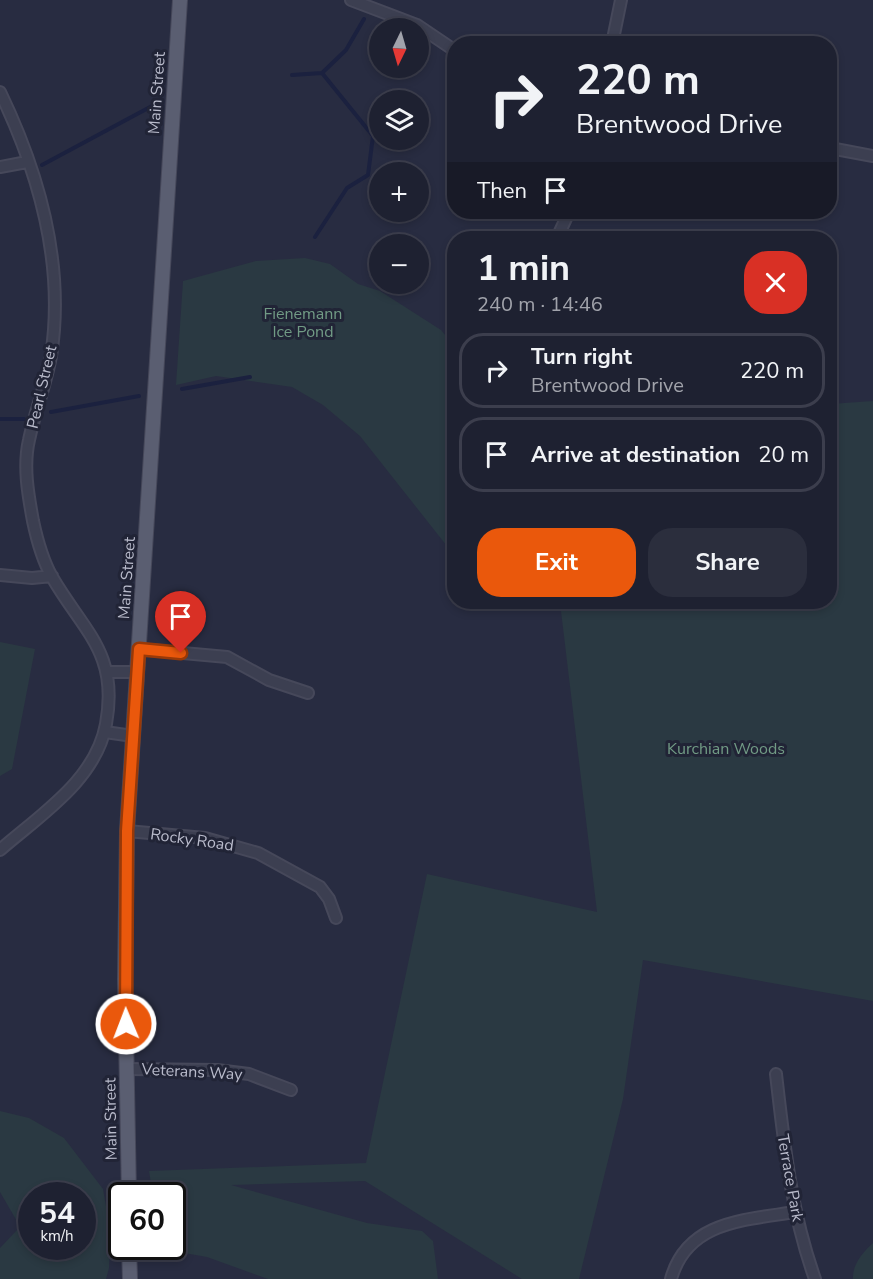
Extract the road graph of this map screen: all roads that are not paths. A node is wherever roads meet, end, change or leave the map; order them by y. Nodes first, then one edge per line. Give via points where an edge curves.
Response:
1 (180, 0) edge
2 (351, 0) edge
3 (621, 0) edge
4 (614, 36) edge
5 (447, 45) edge
6 (0, 93) edge
7 (837, 149) edge
8 (873, 156) edge
9 (27, 162) junction
10 (0, 167) edge
11 (0, 575) edge
12 (52, 576) junction
13 (139, 649) junction
14 (108, 672) junction
15 (137, 672) junction
16 (308, 693) dead end
17 (105, 732) junction
18 (133, 736) junction
19 (127, 831) junction
20 (0, 850) edge
21 (336, 918) dead end
22 (127, 1069) junction
23 (776, 1074) dead end
24 (291, 1090) dead end
25 (129, 1182) edge
26 (795, 1212) junction
27 (129, 1260) edge
28 (130, 1279) edge
29 (671, 1279) edge
30 (815, 1279) edge

1 - 13 main road, Main Street
2 - 5 street via 417,25
3 - 4 street
6 - 9 street, Pearl Street
7 - 8 street
9 - 10 street
9 - 12 street, Pearl Street via 49,236 56,280 51,358 27,459 28,493 36,531
11 - 12 street
12 - 14 street, Pearl Street via 83,622
13 - 15 main road, Main Street
13 - 16 street via 227,657 269,680
14 - 15 street
14 - 17 street, Pearl Street
15 - 18 main road, Main Street
17 - 18 street
17 - 20 street, Pearl Street via 84,773
18 - 19 main road, Main Street
19 - 21 street, Rocky Road via 205,838 258,853 320,887
19 - 22 main road, Main Street
22 - 24 street, Veterans Way via 249,1074
22 - 25 main road, Main Street
23 - 26 street, Terrace Park
26 - 29 street via 712,1228 687,1248
26 - 30 street, Terrace Park
27 - 28 main road

